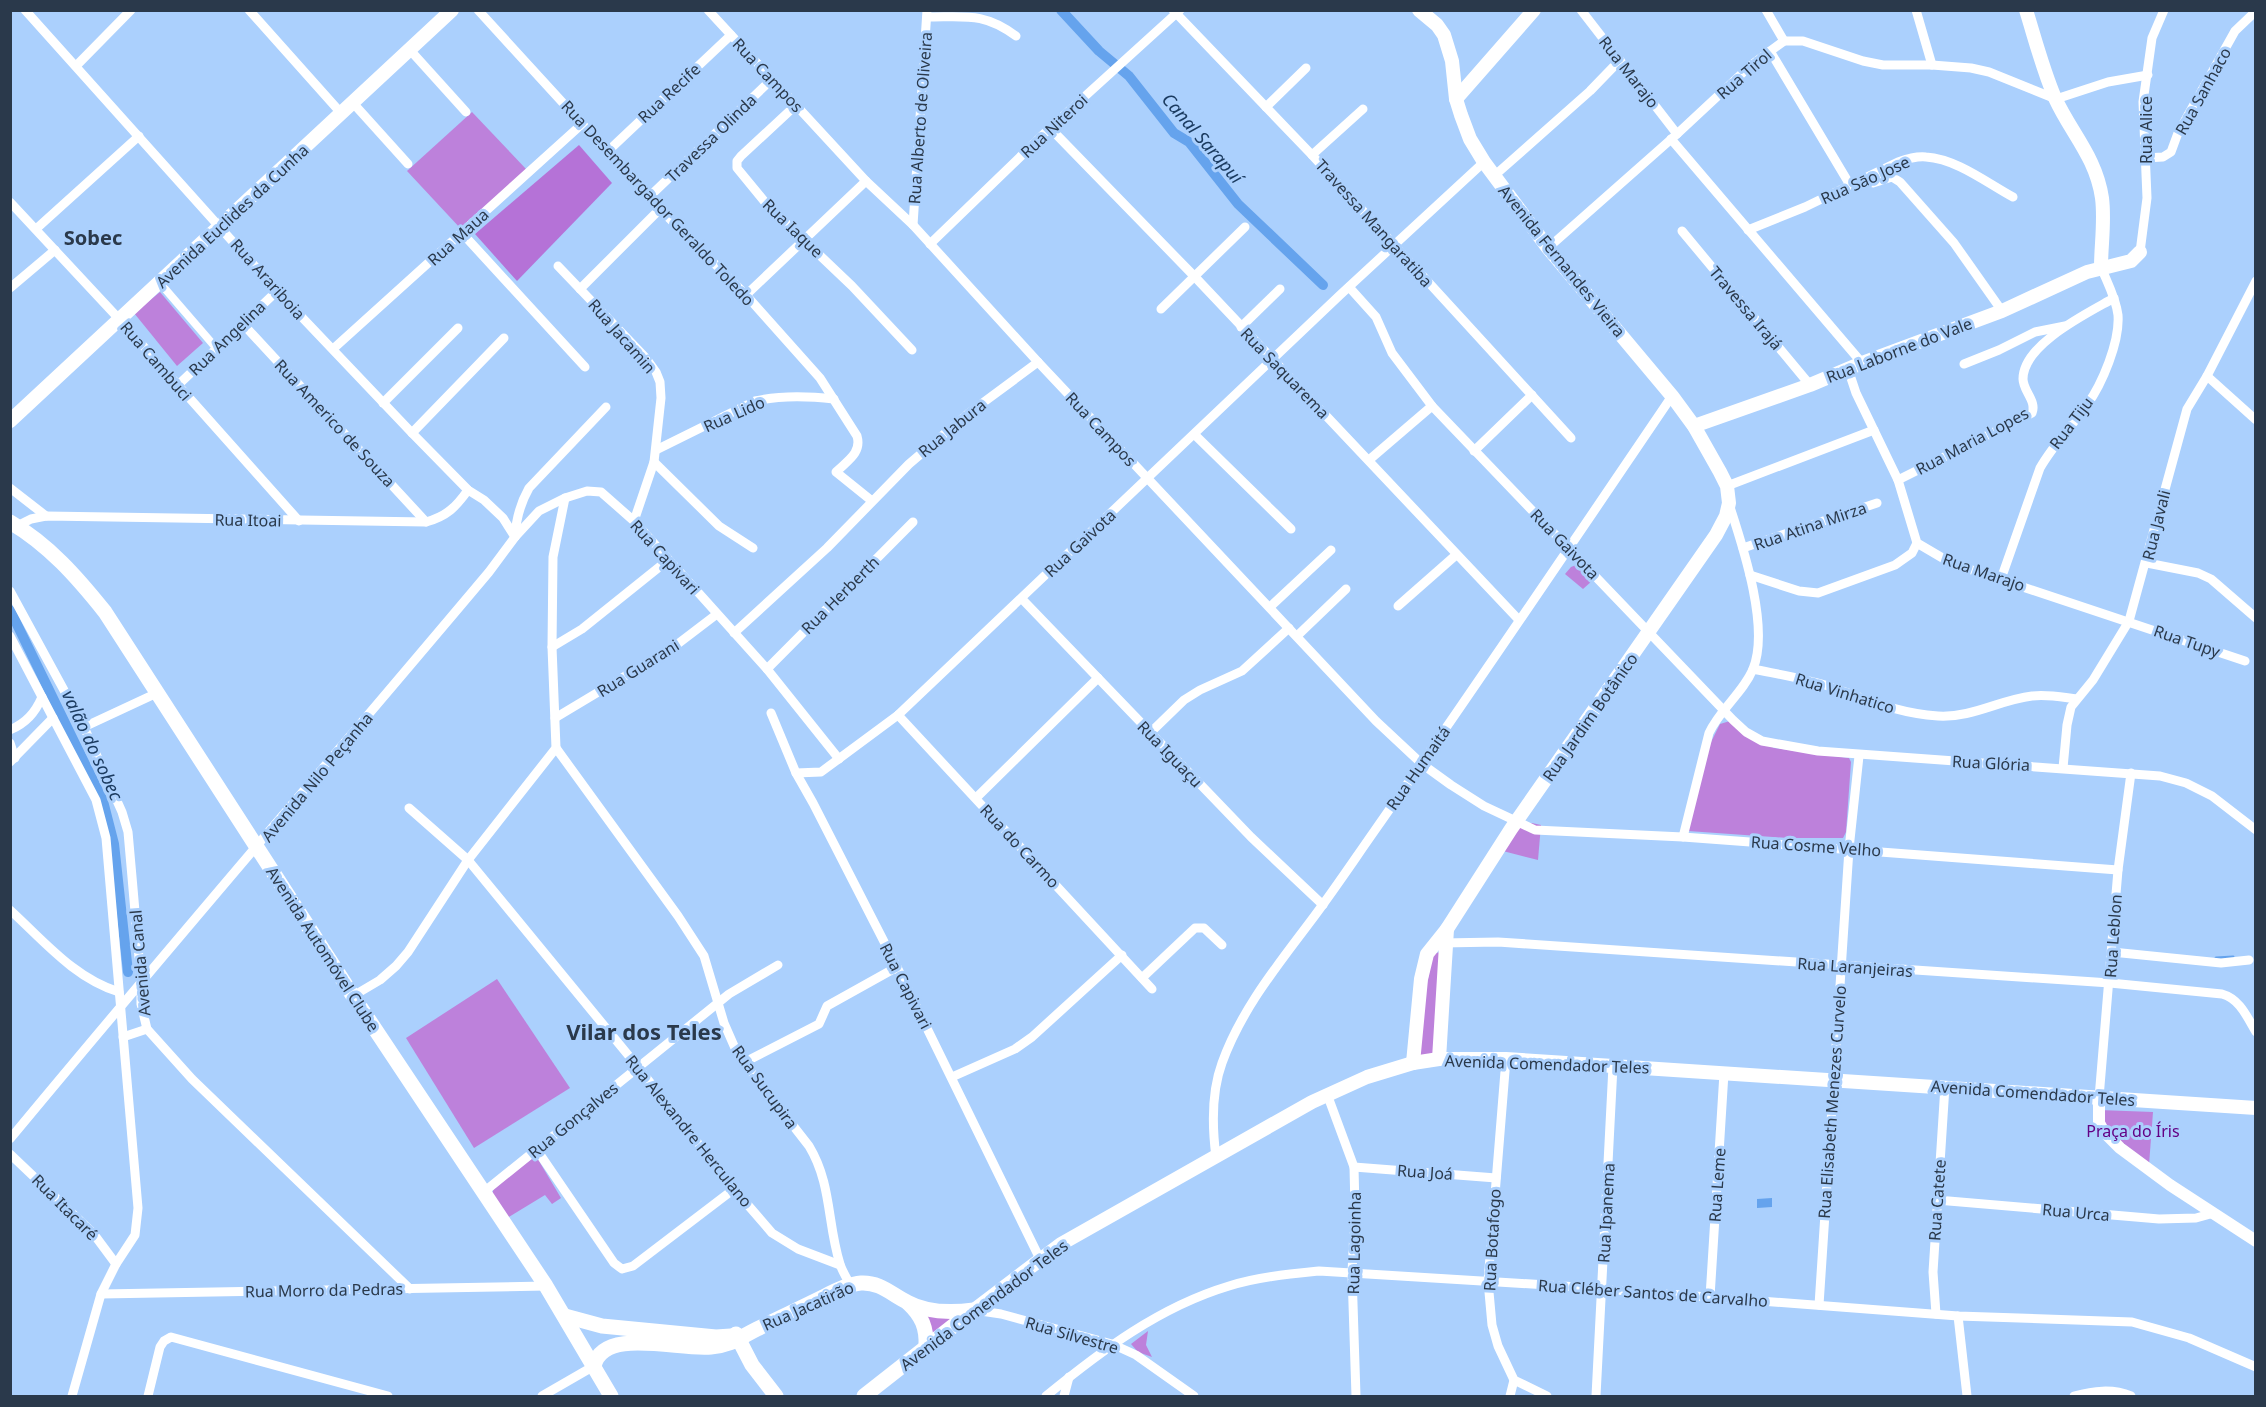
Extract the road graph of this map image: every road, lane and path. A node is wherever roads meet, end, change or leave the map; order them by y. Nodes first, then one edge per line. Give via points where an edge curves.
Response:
1 (25, 10) edge
2 (131, 10) edge
3 (249, 10) edge
4 (452, 10) edge
5 (478, 10) edge
6 (708, 10) edge
7 (1419, 10) edge
8 (1533, 10) edge
9 (1581, 10) edge
10 (1766, 10) edge
11 (1916, 10) edge
12 (2026, 10) edge
13 (2164, 10) edge
14 (2256, 11) edge
15 (1176, 12) edge
16 (927, 14) edge
17 (731, 35) junction
18 (1016, 36) dead end
19 (1784, 41) junction
20 (410, 50) junction
21 (1770, 51) junction
22 (1620, 60) junction
23 (1932, 65) junction
24 (75, 66) junction
25 (1306, 68) dead end
26 (2148, 75) junction
27 (772, 79) junction
28 (1456, 99) junction
29 (2056, 99) junction
30 (353, 103) junction
31 (796, 105) junction
32 (1266, 107) junction
33 (1363, 109) dead end
34 (466, 112) dead end
35 (341, 113) junction
36 (582, 124) junction
37 (1050, 128) junction
38 (138, 136) junction
39 (1674, 137) junction
40 (607, 152) junction
41 (1312, 155) junction
42 (2145, 158) junction
43 (1484, 162) junction
44 (408, 164) dead end
45 (1494, 176) junction
46 (1862, 180) junction
47 (866, 181) junction
48 (1850, 185) junction
49 (649, 197) junction
50 (2013, 197) dead end
51 (10, 202) edge
52 (660, 209) junction
53 (914, 225) junction
54 (219, 226) junction
55 (1245, 227) dead end
56 (36, 229) junction
57 (1748, 230) junction
58 (1682, 231) dead end
59 (462, 233) junction
60 (803, 240) junction
61 (930, 244) junction
62 (1395, 245) junction
63 (1548, 248) junction
64 (55, 250) junction
65 (2140, 252) joint
66 (558, 266) dead end
67 (2101, 267) junction
68 (1195, 277) junction
69 (2256, 281) edge
70 (160, 283) junction
71 (1349, 287) junction
72 (10, 288) edge
73 (580, 289) junction
74 (1280, 289) dead end
75 (277, 291) junction
76 (746, 295) junction
77 (2114, 298) junction
78 (1161, 309) dead end
79 (2002, 311) junction
80 (120, 320) junction
81 (243, 324) junction
82 (2066, 326) junction
83 (1240, 327) junction
84 (458, 328) dead end
85 (504, 338) dead end
86 (217, 349) junction
87 (333, 349) junction
88 (912, 350) dead end
89 (1272, 360) junction
90 (1038, 362) junction
91 (1862, 363) junction
92 (1964, 364) dead end
93 (585, 367) dead end
94 (1848, 369) junction
95 (2207, 376) junction
96 (1810, 385) junction
97 (177, 386) junction
98 (1532, 395) junction
99 (1672, 396) junction
100 (834, 399) junction
101 (383, 403) junction
102 (1432, 406) junction
103 (606, 407) dead end
104 (2256, 420) edge
105 (10, 421) edge
106 (1694, 426) junction
107 (1874, 430) junction
108 (412, 433) junction
109 (1195, 435) junction
110 (1571, 438) dead end
111 (656, 450) junction
112 (1474, 451) junction
113 (1369, 460) junction
114 (654, 462) junction
115 (1149, 478) junction
116 (1898, 480) junction
117 (1727, 486) junction
118 (10, 488) edge
119 (468, 490) junction
120 (565, 498) junction
121 (872, 501) junction
122 (1729, 503) junction
123 (1877, 503) dead end
124 (46, 516) junction
125 (634, 521) junction
126 (299, 522) junction
127 (426, 522) junction
128 (913, 522) dead end
129 (14, 524) edge
130 (1291, 529) dead end
131 (515, 537) junction
132 (1917, 543) junction
133 (753, 548) dead end
134 (1569, 548) junction
135 (1743, 548) junction
136 (1331, 550) dead end
137 (1456, 555) junction
138 (668, 560) junction
139 (2147, 563) junction
140 (1750, 575) junction
141 (2001, 579) junction
142 (1346, 589) dead end
143 (10, 591) edge
144 (1022, 599) junction
145 (1398, 606) dead end
146 (1270, 607) junction
147 (717, 614) junction
148 (2256, 618) edge
149 (1519, 620) junction
150 (2129, 621) junction
151 (1289, 628) junction
152 (1649, 631) junction
153 (734, 633) junction
154 (10, 636) edge
155 (1297, 636) junction
156 (552, 647) junction
157 (2245, 661) dead end
158 (767, 669) junction
159 (1753, 669) junction
160 (1098, 678) junction
161 (157, 693) junction
162 (42, 697) junction
163 (2077, 699) junction
164 (1724, 710) junction
165 (771, 713) dead end
166 (898, 715) junction
167 (53, 718) junction
168 (555, 718) junction
169 (26, 721) junction
170 (45, 726) junction
171 (84, 727) junction
172 (10, 730) edge
173 (1150, 734) junction
174 (10, 743) edge
175 (556, 748) junction
176 (1859, 756) junction
177 (839, 759) junction
178 (13, 760) edge
179 (1422, 764) junction
180 (2063, 768) junction
181 (796, 773) junction
182 (2131, 773) junction
183 (976, 798) junction
184 (409, 808) dead end
185 (1516, 822) junction
186 (2254, 828) edge
187 (1683, 837) junction
188 (257, 848) junction
189 (1849, 849) junction
190 (468, 860) junction
191 (2118, 870) junction
192 (1323, 905) junction
193 (10, 910) edge
194 (1444, 938) junction
195 (1222, 945) dead end
196 (2112, 946) junction
197 (1122, 955) junction
198 (2249, 960) dead end
199 (778, 966) dead end
200 (1841, 966) junction
201 (897, 967) junction
202 (1142, 978) junction
203 (2110, 983) junction
204 (139, 984) junction
205 (1152, 989) dead end
206 (119, 992) junction
207 (353, 996) junction
208 (122, 1004) junction
209 (718, 1005) junction
210 (144, 1030) junction
211 (2256, 1032) edge
212 (125, 1036) junction
213 (1439, 1059) junction
214 (1506, 1059) junction
215 (743, 1063) junction
216 (1413, 1063) junction
217 (1613, 1065) junction
218 (638, 1067) junction
219 (1724, 1073) junction
220 (952, 1077) junction
221 (1835, 1080) junction
222 (1945, 1086) junction
223 (1327, 1094) junction
224 (2099, 1098) junction
225 (2256, 1108) edge
226 (10, 1139) edge
227 (537, 1150) junction
228 (10, 1154) edge
229 (1216, 1157) junction
230 (1354, 1167) junction
231 (1496, 1178) junction
232 (734, 1190) junction
233 (485, 1191) junction
234 (1937, 1200) junction
235 (2214, 1213) junction
236 (2256, 1241) edge
237 (1040, 1258) junction
238 (116, 1264) junction
239 (840, 1264) junction
240 (1352, 1273) junction
241 (1488, 1281) junction
242 (850, 1285) junction
243 (546, 1286) junction
244 (410, 1289) junction
245 (1602, 1290) junction
246 (101, 1294) junction
247 (1710, 1297) junction
248 (908, 1303) junction
249 (1819, 1305) junction
250 (974, 1310) junction
251 (1936, 1314) junction
252 (565, 1316) junction
253 (1958, 1316) junction
254 (618, 1327) junction
255 (736, 1338) junction
256 (621, 1344) junction
257 (1112, 1344) junction
258 (926, 1347) junction
259 (594, 1366) junction
260 (2256, 1367) edge
261 (1069, 1377) junction
262 (1514, 1380) junction
263 (72, 1396) edge
264 (148, 1396) edge
265 (388, 1396) edge
266 (542, 1396) edge
267 (611, 1396) edge
268 (764, 1396) edge
269 (776, 1396) edge
270 (864, 1396) edge
271 (1046, 1396) edge
272 (1064, 1396) edge
273 (1194, 1396) edge
274 (1356, 1396) edge
275 (1510, 1396) edge
276 (1547, 1396) edge
277 (1596, 1396) edge
278 (1967, 1396) edge
279 (2074, 1396) edge
280 (2131, 1396) edge

1 - 24 street, Rua Arariboia
2 - 24 street
3 - 35 street
4 - 20 main road, Avenida Euclides da Cunha
5 - 36 street, Rua Desembargador Geraldo Toledo
6 - 17 street, Rua Campos
7 - 28 main road, Avenida Fernandes Vieira via 1444,35 1452,61
8 - 28 main road
9 - 22 street, Rua Marajo
10 - 19 street
11 - 23 street
12 - 29 main road
13 - 26 street, Rua Alice via 2152,38
14 - 42 street, Rua Sanhaco via 2235,31 2170,152 2163,157
15 - 32 street, Travessa Mangaratiba
15 - 37 street, Rua Niteroi
16 - 18 street via 986,19
16 - 53 street, Rua Alberto de Oliveira
17 - 27 street, Rua Campos
17 - 40 street, Rua Recife
19 - 21 street, Rua Tirol
19 - 23 street, Rua Tirol via 1803,41 1883,65
20 - 30 main road, Avenida Euclides da Cunha
20 - 34 street
21 - 39 street, Rua Tirol
21 - 48 street
22 - 39 street, Rua Marajo
22 - 45 street
23 - 29 street, Rua Tirol via 1989,72
24 - 38 street, Rua Arariboia
25 - 32 street
26 - 29 street via 2108,82
26 - 42 street, Rua Alice via 2143,102
27 - 31 street, Rua Campos
27 - 49 street, Travessa Olinda
28 - 43 main road, Avenida Fernandes Vieira via 1465,127
29 - 67 main road via 2084,146 2102,196
30 - 35 main road, Avenida Euclides da Cunha
30 - 44 street
31 - 47 street, Rua Campos
31 - 60 street, Rua Iaque via 741,156 737,168
32 - 41 street, Travessa Mangaratiba
33 - 41 street
35 - 54 main road, Avenida Euclides da Cunha
36 - 40 street, Rua Desembargador Geraldo Toledo
36 - 59 street, Rua Maua
37 - 61 street, Rua Niteroi
37 - 68 street, Rua Saquarema
38 - 54 street, Rua Arariboia
38 - 56 street
39 - 57 street, Rua Marajo
39 - 63 street, Rua Tirol
40 - 49 street, Rua Desembargador Geraldo Toledo
41 - 62 street, Travessa Mangaratiba
42 - 65 street, Rua Alice via 2147,198
43 - 45 main road, Avenida Fernandes Vieira
43 - 62 street, Rua Gaivota
45 - 63 main road, Avenida Fernandes Vieira
46 - 48 street, Rua Sāo Jose
46 - 50 street, Rua Sāo Jose via 1898,162 1927,157 1957,166
46 - 79 street via 1873,183 1892,177 1900,182 1954,243
47 - 53 street, Rua Campos
47 - 60 street
48 - 57 street, Rua Sāo Jose
49 - 52 street, Rua Desembargador Geraldo Toledo
51 - 56 street, Rua Cambuci
52 - 73 street
52 - 76 street, Rua Desembargador Geraldo Toledo
53 - 61 street, Rua Campos
54 - 70 main road, Avenida Euclides da Cunha
54 - 75 street, Rua Arariboia
55 - 68 street
56 - 64 street, Rua Cambuci
57 - 91 street, Rua Marajo
58 - 96 street, Travessa Irajá
59 - 87 street, Rua Maua
59 - 93 street
60 - 76 street
60 - 88 street, Rua Iaque
61 - 90 street, Rua Campos
62 - 71 street, Rua Gaivota
62 - 98 street, Travessa Mangaratiba
63 - 99 main road, Avenida Fernandes Vieira
64 - 72 street
64 - 80 street, Rua Cambuci
65 - 67 main road, Rua Laborne do Vale via 2131,261
66 - 73 street, Rua Jacamin
67 - 77 street, Rua Tiju
67 - 79 main road, Rua Laborne do Vale
68 - 78 street
68 - 83 street, Rua Saquarema
69 - 95 street, Rua Javali
70 - 80 main road, Avenida Euclides da Cunha
70 - 86 street
71 - 89 street, Rua Gaivota
71 - 102 street, Rua Gaivota via 1376,317 1392,353
73 - 111 street, Rua Jacamin via 656,372 661,398
74 - 83 street
75 - 81 street, Rua Angelina
75 - 87 street, Rua Arariboia
76 - 100 street, Rua Desembargador Geraldo Toledo
77 - 82 street, Rua Maria Lopes
77 - 141 street, Rua Tiju via 2117,333 2106,368 2088,404 2040,468
79 - 91 main road, Rua Laborne do Vale
80 - 97 street, Rua Cambuci
80 - 105 main road, Avenida Euclides da Cunha
81 - 86 street, Rua Angelina
81 - 127 street, Rua Americo de Souza
82 - 92 street via 2035,332
82 - 116 street, Rua Maria Lopes via 2035,351 2024,370 2024,386 2034,407 2032,413
83 - 89 street, Rua Saquarema
84 - 101 street
85 - 108 street
86 - 97 street, Rua Angelina
87 - 101 street, Rua Arariboia
89 - 109 street, Rua Gaivota
89 - 113 street, Rua Saquarema
90 - 115 street, Rua Campos
90 - 121 street, Rua Jabura via 939,437
91 - 94 main road, Rua Laborne do Vale
94 - 96 main road, Rua Laborne do Vale
94 - 107 street
95 - 104 street
95 - 139 street, Rua Javali via 2179,431
96 - 106 main road, Rua Laborne do Vale
97 - 126 street, Rua Cambuci
98 - 110 street, Travessa Mangaratiba
98 - 112 street
99 - 106 main road, Avenida Fernandes Vieira
99 - 134 street, Rua Humaitá
100 - 111 street, Rua Lido via 773,397 755,401
100 - 121 street via 860,445 836,472
101 - 108 street, Rua Arariboia
102 - 112 street, Rua Gaivota
102 - 113 street
103 - 131 street, Avenida Nilo Peçanha via 529,488 516,517
106 - 117 main road, Avenida Fernandes Vieira
107 - 116 street
107 - 117 street
108 - 119 street, Rua Arariboia
109 - 115 street, Rua Gaivota
109 - 130 street
111 - 114 street, Rua Jacamin
112 - 134 street, Rua Gaivota
113 - 137 street, Rua Saquarema
114 - 125 street, Rua Jacamin
114 - 133 street via 719,526
115 - 144 street, Rua Gaivota
115 - 146 street, Rua Campos
116 - 132 street
117 - 122 main road, Avenida Fernandes Vieira
118 - 124 street
119 - 127 street, Rua Itoai via 452,511
119 - 131 street, Rua Arariboia via 503,518
120 - 125 street, Rua Capivari via 598,491
120 - 131 street, Rua Capivari via 539,511
120 - 156 street via 554,557
121 - 153 street, Rua Jabura
122 - 135 street
122 - 152 main road, Rua Jardim Botânico via 1716,535
123 - 135 street, Rua Atina Mirza
124 - 126 street, Rua Itoai
124 - 129 street, Rua Itoai
125 - 138 street, Rua Capivari
126 - 127 street, Rua Itoai
128 - 158 street, Rua Herberth
129 - 161 main road, Avenida Automóvel Clube via 40,541 80,580
131 - 188 street, Avenida Nilo Peçanha
132 - 140 street via 1895,565 1818,593
132 - 141 street, Rua Marajo via 1951,563
134 - 149 street, Rua Humaitá
134 - 152 street, Rua Gaivota
135 - 140 street
136 - 146 street
137 - 145 street
137 - 149 street, Rua Saquarema
138 - 147 street, Rua Capivari
138 - 156 street via 582,629
139 - 148 street via 2211,579
139 - 150 street, Rua Javali
140 - 159 street via 1758,623
141 - 150 street, Rua Marajo
142 - 155 street
143 - 171 street, Avenida Canal
144 - 160 street, Rua Iguaçu
144 - 166 street, Rua Gaivota
146 - 151 street, Rua Campos
147 - 153 street, Rua Capivari
147 - 168 street, Rua Guarani via 675,645
149 - 179 street, Rua Humaitá
150 - 157 street, Rua Tupy
150 - 163 street, Rua Javali
151 - 155 street, Rua Campos
151 - 173 street via 1242,671 1184,700
152 - 164 street, Rua Gaivota
152 - 185 main road, Rua Jardim Botânico
153 - 158 street, Rua Capivari
154 - 162 street, Avenida Canal
155 - 179 street, Rua Campos
156 - 168 street
158 - 177 street, Rua Capivari
159 - 163 street, Rua Vinhatico via 1824,685 1883,707 1936,716 1967,714 2030,696 2049,694
159 - 164 street
160 - 173 street, Rua Iguaçu
160 - 183 street
161 - 171 street
161 - 188 main road, Avenida Automóvel Clube
162 - 167 street, Avenida Canal
162 - 169 street
163 - 180 street, Rua Javali via 2068,716
164 - 176 street, Rua Glória via 1746,732 1762,741
164 - 187 street via 1706,741
165 - 181 street, Rua Capivari
166 - 177 street, Rua Gaivota
166 - 183 street, Rua do Carmo
167 - 170 street
167 - 206 street, Avenida Canal via 87,781 102,819
168 - 175 street
169 - 170 street
169 - 172 street
170 - 178 street
171 - 204 street, Avenida Canal via 115,792 128,832
173 - 192 street, Rua Iguaçu
174 - 178 street
175 - 190 street
175 - 209 street, Rua Sucupira via 704,956
176 - 180 street, Rua Glória
176 - 189 street, Rua Elisabeth Menezes Curvelo
177 - 181 street, Rua Gaivota via 821,772
179 - 185 street, Rua Campos via 1484,806
179 - 192 street, Rua Humaitá
180 - 182 street, Rua Glória
181 - 201 street, Rua Capivari
182 - 186 street, Rua Glória via 2186,783 2212,796
182 - 191 street, Rua Leblon
183 - 197 street, Rua do Carmo
184 - 190 street, Rua Alexandre Herculano
185 - 187 street, Rua Cosme Velho via 1534,830
185 - 194 main road, Rua Jardim Botânico
187 - 189 street, Rua Cosme Velho
188 - 204 street, Avenida Nilo Peçanha
188 - 207 main road, Avenida Automóvel Clube
189 - 191 street, Rua Cosme Velho
189 - 200 street, Rua Elisabeth Menezes Curvelo
190 - 207 street via 408,952 380,980
190 - 218 street, Rua Alexandre Herculano
191 - 196 street, Rua Leblon
192 - 229 street, Rua Humaitá via 1266,982 1230,1044 1216,1085
193 - 206 street via 84,977
194 - 200 street, Rua Laranjeiras
194 - 213 main road, Rua Jardim Botânico
194 - 216 main road, Rua Jardim Botânico via 1427,954 1421,978
195 - 202 street via 1204,928 1195,928
196 - 198 street via 2221,963
196 - 203 street, Rua Leblon
197 - 202 street, Rua do Carmo
197 - 220 street via 1032,1037
199 - 209 street, Rua Gonçalves via 735,990
200 - 203 street, Rua Laranjeiras
200 - 221 street, Rua Elisabeth Menezes Curvelo
201 - 215 street via 827,1006 819,1023
201 - 220 street, Rua Capivari
202 - 205 street, Rua do Carmo
203 - 211 street, Rua Laranjeiras via 2229,996
203 - 224 street, Rua Leblon
204 - 208 street, Avenida Nilo Peçanha
204 - 210 street, Avenida Canal
206 - 208 street, Avenida Canal
207 - 233 main road, Avenida Automóvel Clube
208 - 212 street, Avenida Canal
208 - 226 street, Avenida Nilo Peçanha
209 - 215 street, Rua Sucupira
209 - 218 street, Rua Gonçalves
210 - 212 street
210 - 244 street, Avenida Canal
212 - 238 street, Avenida Canal via 138,1223
213 - 214 main road, Avenida Comendador Teles
213 - 216 main road, Avenida Comendador Teles
214 - 217 main road, Avenida Comendador Teles
214 - 231 street, Rua Botafogo
215 - 239 street, Rua Sucupira via 817,1159
216 - 223 main road, Avenida Comendador Teles
217 - 219 main road, Avenida Comendador Teles
217 - 245 street, Rua Ipanema
218 - 227 street, Rua Gonçalves
218 - 232 street, Rua Alexandre Herculano
219 - 221 main road, Avenida Comendador Teles
219 - 247 street, Rua Leme
220 - 237 street, Rua Capivari
221 - 222 main road, Avenida Comendador Teles
221 - 249 street, Rua Elisabeth Menezes Curvelo
222 - 224 main road, Avenida Comendador Teles
222 - 234 street, Rua Catete
223 - 229 main road, Avenida Comendador Teles
223 - 230 street, Rua Lagoinha
224 - 225 main road, Avenida Comendador Teles
224 - 235 street via 2097,1116 2104,1132 2170,1185
227 - 232 street via 614,1263 622,1269 633,1266
227 - 233 street, Rua Gonçalves
228 - 238 street, Rua Itacaré via 93,1233
229 - 237 main road, Avenida Comendador Teles
230 - 231 street, Rua Joá
230 - 240 street, Rua Lagoinha
231 - 241 street, Rua Botafogo
232 - 239 street, Rua Alexandre Herculano via 780,1239
233 - 243 main road, Avenida Automóvel Clube
234 - 235 street, Rua Urca via 2159,1219 2196,1218
234 - 251 street, Rua Catete via 1933,1286
235 - 236 street
237 - 250 main road, Avenida Comendador Teles
238 - 246 street
239 - 242 street, Rua Sucupira
240 - 241 street, Rua Cléber Santos de Carvalho
240 - 257 street, Rua Cléber Santos de Carvalho via 1293,1273 1229,1286 1152,1320
240 - 274 street, Rua Lagoinha
241 - 245 street, Rua Cléber Santos de Carvalho
241 - 262 street, Rua Botafogo via 1492,1325
242 - 248 main road, Rua Jacatirão via 878,1286
242 - 255 main road, Rua Jacatirão
243 - 244 street, Rua Morro da Pedras
243 - 252 main road, Avenida Automóvel Clube
244 - 246 street, Rua Morro da Pedras
245 - 247 street, Rua Cléber Santos de Carvalho
245 - 277 street, Rua Ipanema
246 - 263 street
247 - 249 street, Rua Cléber Santos de Carvalho
248 - 250 main road, Rua Jacatirão via 950,1313
248 - 258 main road via 926,1328
249 - 251 street, Rua Cléber Santos de Carvalho
250 - 257 street, Rua Silvestre
250 - 258 main road, Avenida Comendador Teles
251 - 253 street, Rua Cléber Santos de Carvalho
252 - 254 main road, Rua Jacatirão
252 - 259 main road, Avenida Automóvel Clube
253 - 260 street, Rua Cléber Santos de Carvalho via 2132,1323 2188,1338
253 - 278 street
254 - 255 main road, Rua Jacatirão
254 - 256 main road
255 - 256 main road, Rua Jacatirão via 702,1348
255 - 268 main road via 743,1367
255 - 269 main road
256 - 259 main road via 603,1349
257 - 261 street, Rua Cléber Santos de Carvalho
257 - 273 street, Rua Silvestre
258 - 270 main road, Avenida Comendador Teles
259 - 266 street
259 - 267 main road, Avenida Automóvel Clube
261 - 271 street, Rua Cléber Santos de Carvalho
261 - 272 street
262 - 275 street
262 - 276 street
264 - 265 street via 160,1347 167,1338 174,1337
279 - 280 street via 2106,1390

